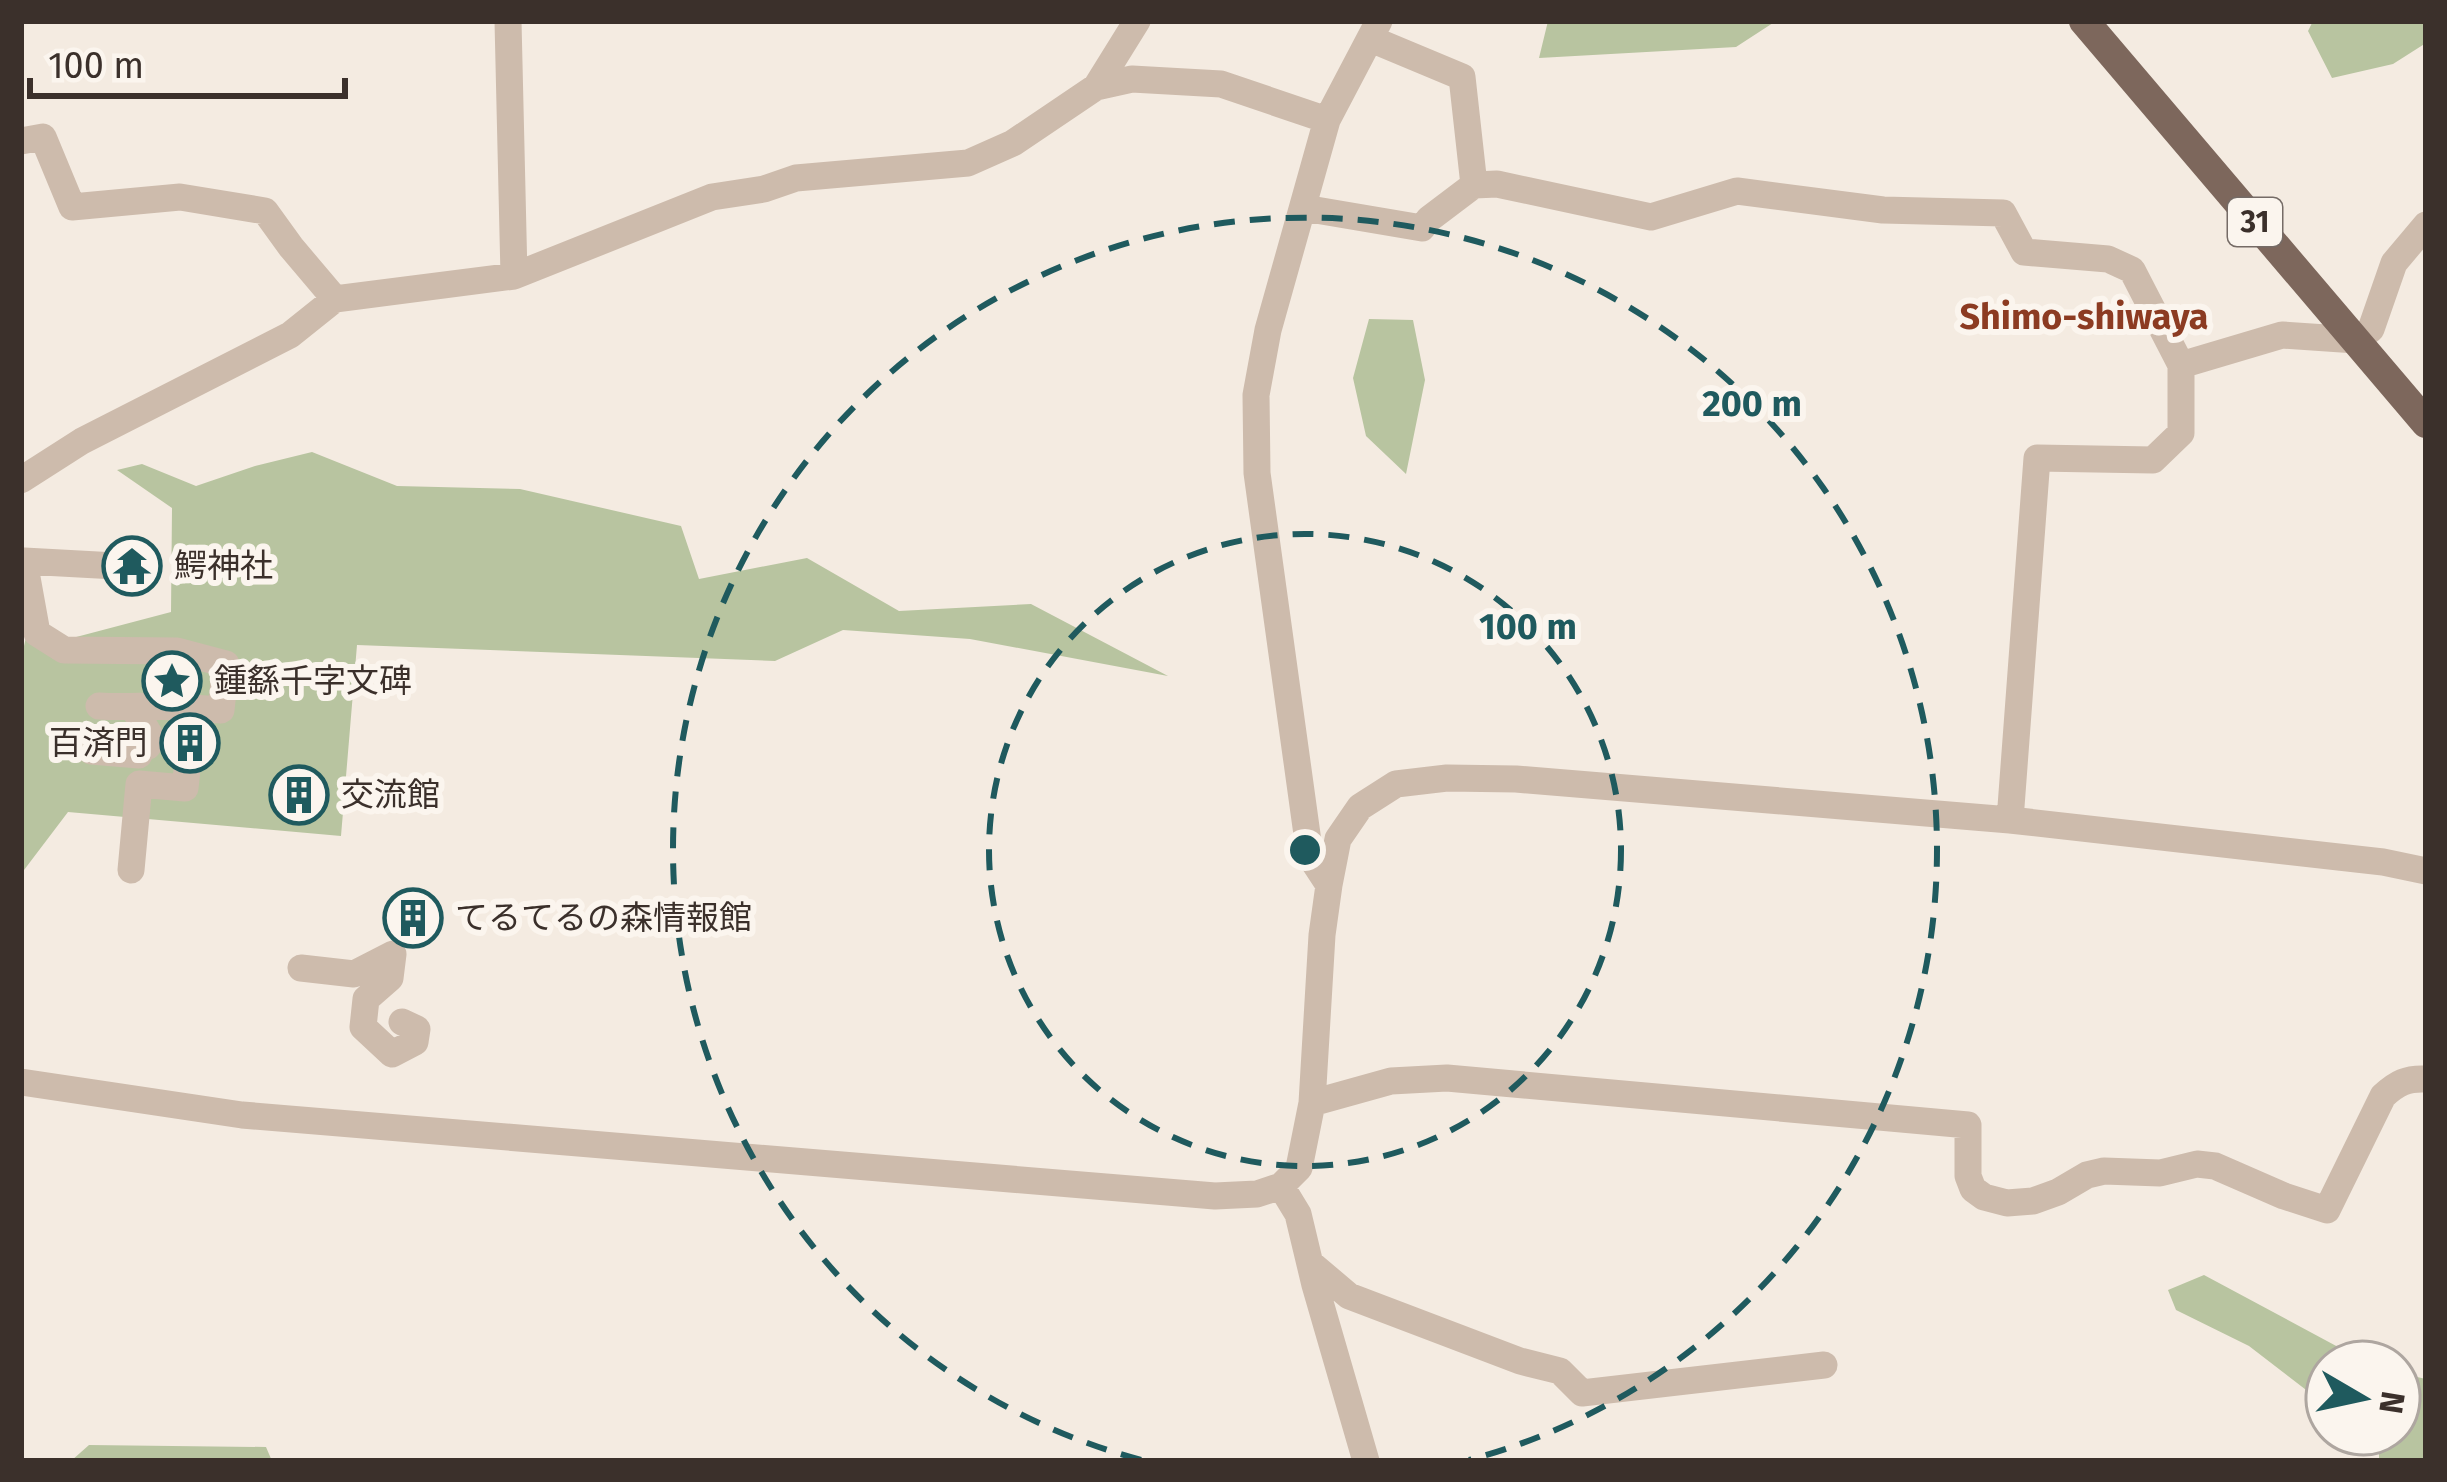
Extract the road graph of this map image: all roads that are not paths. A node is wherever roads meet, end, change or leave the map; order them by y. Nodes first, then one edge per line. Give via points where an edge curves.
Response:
1 (508, 21) edge
2 (1137, 21) edge
3 (2084, 21) edge
4 (1375, 30) edge
5 (1096, 87) junction
6 (1327, 121) junction
7 (21, 141) edge
8 (1474, 185) junction
9 (1304, 208) junction
10 (2426, 226) edge
11 (514, 276) junction
12 (335, 298) junction
13 (2356, 340) junction
14 (2181, 365) junction
15 (2426, 423) edge
16 (21, 480) edge
17 (116, 566) dead end
18 (99, 706) dead end
19 (192, 708) junction
20 (134, 709) junction
21 (139, 755) dead end
22 (2010, 820) junction
23 (131, 870) dead end
24 (2426, 871) edge
25 (1329, 885) junction
26 (301, 968) dead end
27 (402, 1022) dead end
28 (2426, 1079) edge
29 (21, 1082) edge
30 (1312, 1102) junction
31 (1281, 1186) junction
32 (1310, 1263) junction
33 (1824, 1365) dead end
34 (1366, 1461) edge

1 - 11 street
2 - 5 street
3 - 13 main road, 31
4 - 6 street
4 - 8 street via 1462,76
5 - 6 street via 1132,79 1221,84
5 - 11 street via 968,163 796,178 712,196
6 - 9 street
7 - 12 street via 43,137 72,207 180,197 265,211
8 - 9 street via 1422,228
8 - 14 street via 1651,217 1737,191 1883,210 2003,213 2024,252 2108,259 2132,270
9 - 25 street via 1256,395 1257,473 1310,856
10 - 13 street via 2394,263 2371,329
11 - 12 street
12 - 16 street via 290,335
13 - 14 street via 2282,335
13 - 15 main road, 31
14 - 22 street via 2181,433 2152,460 2037,458
17 - 19 street via 24,561 38,634 64,650 177,651 226,664 221,710
18 - 20 street
19 - 20 street
19 - 23 street via 185,788 139,784
20 - 21 street via 148,746 92,742 91,751
22 - 24 street
22 - 25 street via 1448,778 1396,784 1360,807 1339,838
25 - 30 street
26 - 27 street via 354,974 393,954 390,978 366,999 363,1027 392,1054 415,1042 416,1029
28 - 30 street via 2396,1083 2383,1096 2327,1210 2197,1164 2087,1174 2033,1201 1984,1198 1968,1176 1968,1125 1448,1078 1391,1081
29 - 31 street via 242,1115 1215,1196
30 - 31 street via 1299,1168
31 - 32 street via 1298,1214
32 - 33 street via 1349,1296 1560,1371 1582,1393
32 - 34 street

